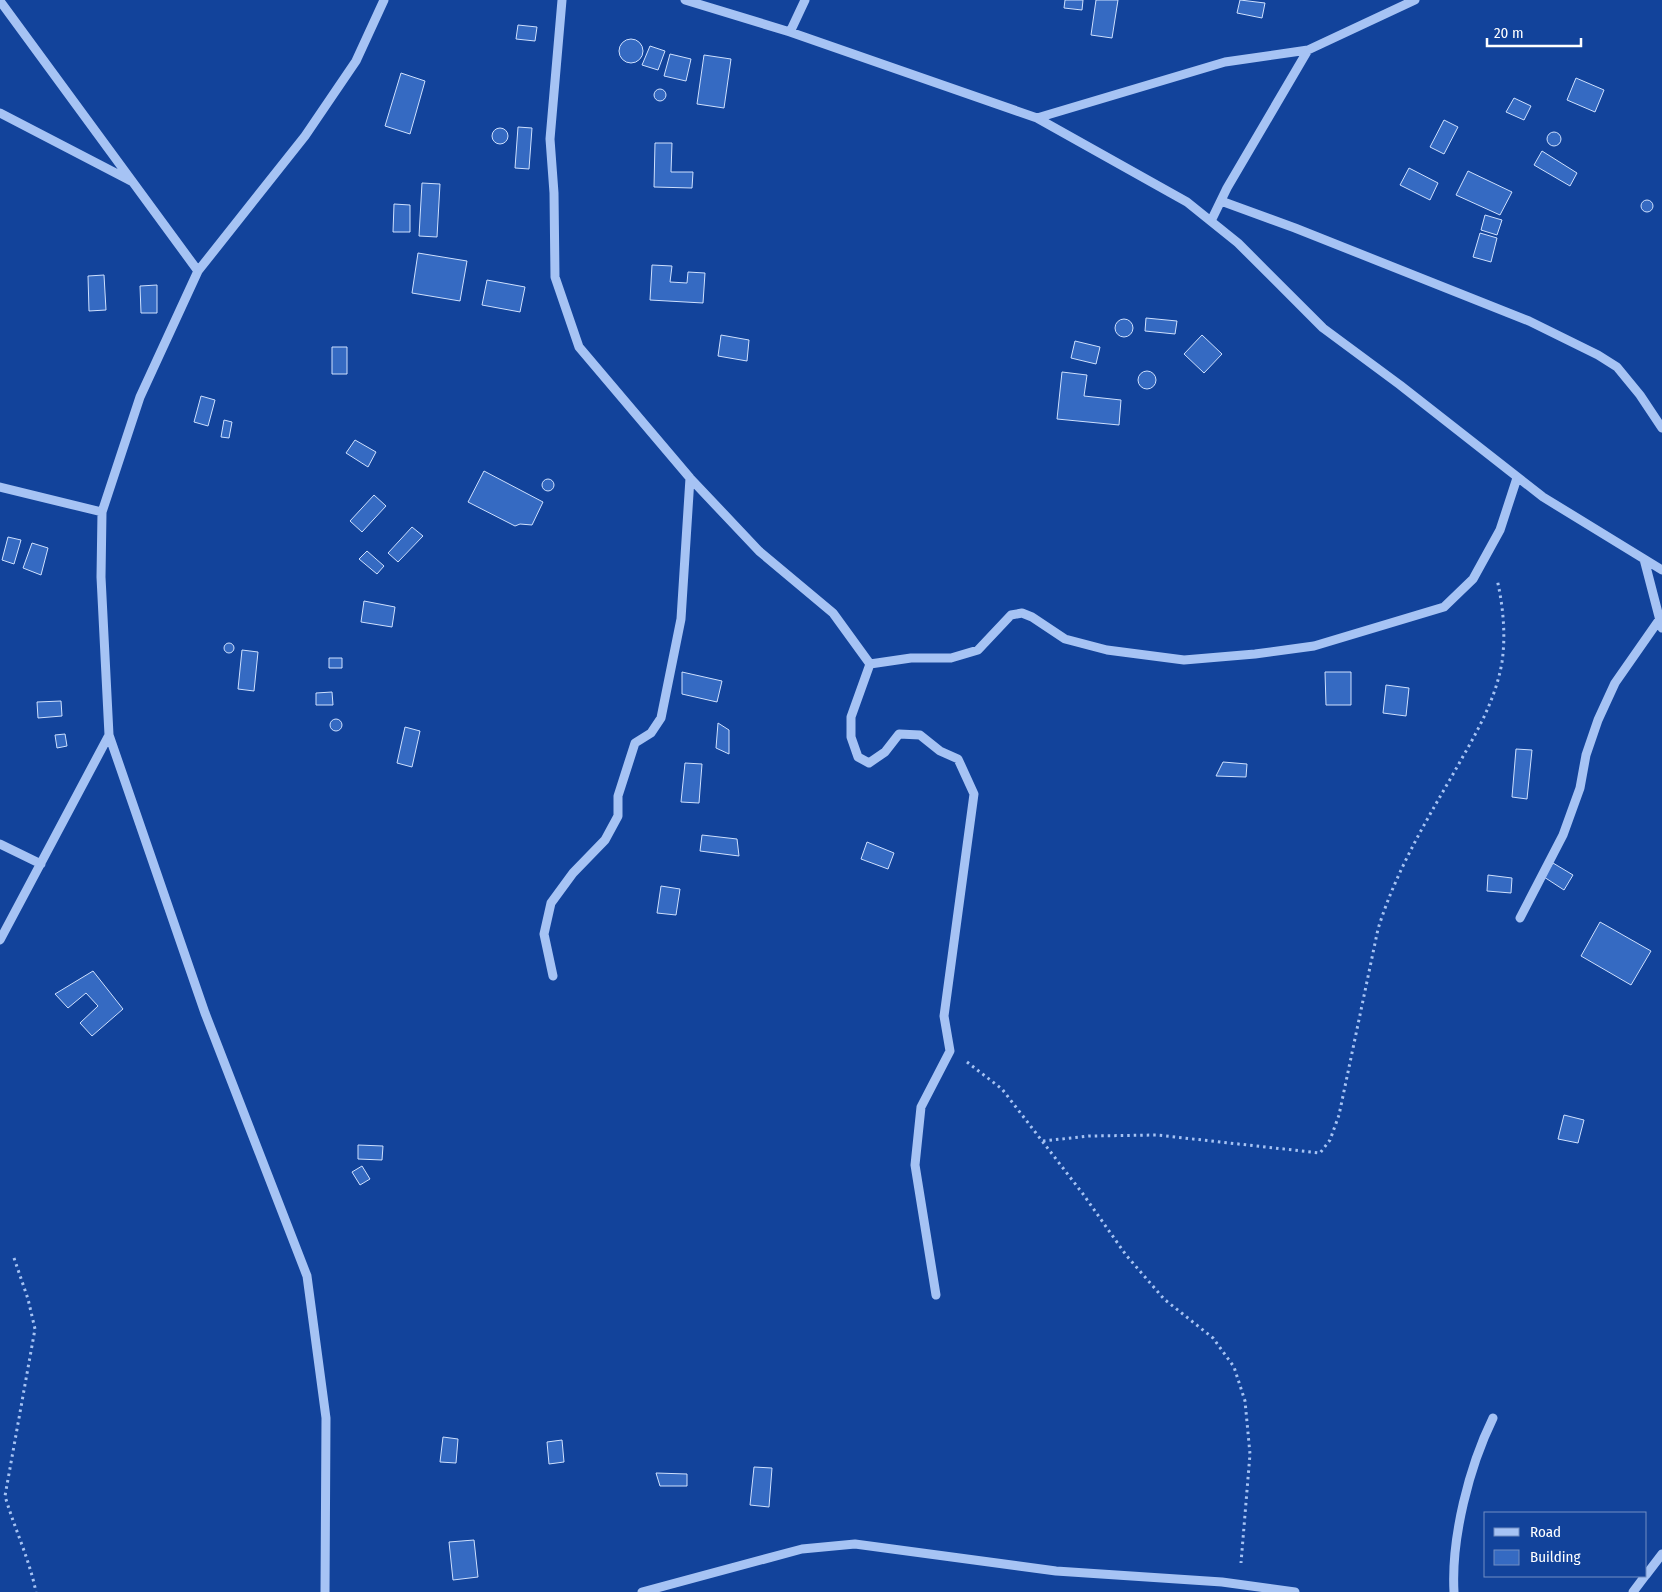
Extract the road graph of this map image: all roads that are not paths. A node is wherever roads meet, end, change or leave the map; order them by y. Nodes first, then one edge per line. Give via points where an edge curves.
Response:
1 (384, 0) edge
2 (562, 0) edge
3 (685, 0) edge
4 (806, 0) edge
5 (1415, 0) edge
6 (0, 1) edge
7 (790, 32) junction
8 (1308, 50) junction
9 (0, 113) edge
10 (1037, 118) junction
11 (134, 183) junction
12 (1221, 201) junction
13 (1211, 221) junction
14 (198, 271) junction
15 (1662, 428) edge
16 (690, 478) junction
17 (1517, 478) junction
18 (0, 487) edge
19 (102, 512) junction
20 (1644, 558) junction
21 (1662, 570) edge
22 (1661, 624) edge
23 (870, 664) junction
24 (109, 734) junction
25 (0, 844) edge
26 (41, 864) junction
27 (1520, 918) dead end
28 (0, 940) edge
29 (553, 976) dead end
30 (936, 1294) dead end
31 (1493, 1418) dead end
32 (1662, 1554) edge
33 (1647, 1575) edge
34 (1645, 1577) edge
35 (325, 1592) edge
36 (642, 1592) edge
37 (1295, 1592) edge
38 (1454, 1592) edge
39 (1633, 1592) edge

1 - 14 street via 356,61 305,136
2 - 16 street via 550,139 556,278 579,347
3 - 7 street
4 - 7 street
5 - 8 street
6 - 11 street
7 - 10 street
8 - 10 street via 1224,62
8 - 12 street
9 - 11 street
10 - 13 street via 1187,202
11 - 14 street
12 - 13 street
12 - 15 street via 1529,321 1598,355 1617,367
13 - 17 street via 1238,243 1322,328
14 - 19 street via 140,397
16 - 23 street via 759,551 833,613
16 - 29 street via 681,619 661,718 651,733 635,743 618,796 618,816 605,840 573,873 551,903 544,934
17 - 20 street
17 - 23 street via 1500,530 1473,579 1444,607 1314,646 1184,660 1107,650 1065,639 1022,613 1011,615 978,650 951,658 911,658
18 - 19 street
19 - 24 street via 101,577
20 - 21 street
20 - 22 street
22 - 27 street via 1612,690 1595,728 1580,788 1563,835
23 - 30 street via 851,718 851,737 858,757 869,763 885,752 899,734 920,735 940,751 958,759 974,794 944,1016 950,1051 921,1107 915,1165
24 - 26 street
24 - 35 street via 204,1014 307,1276 326,1418
25 - 26 street
26 - 28 street
31 - 38 street via 1480,1446 1456,1539
32 - 33 street
34 - 39 street
36 - 37 street via 802,1549 854,1544 1056,1571 1240,1584

